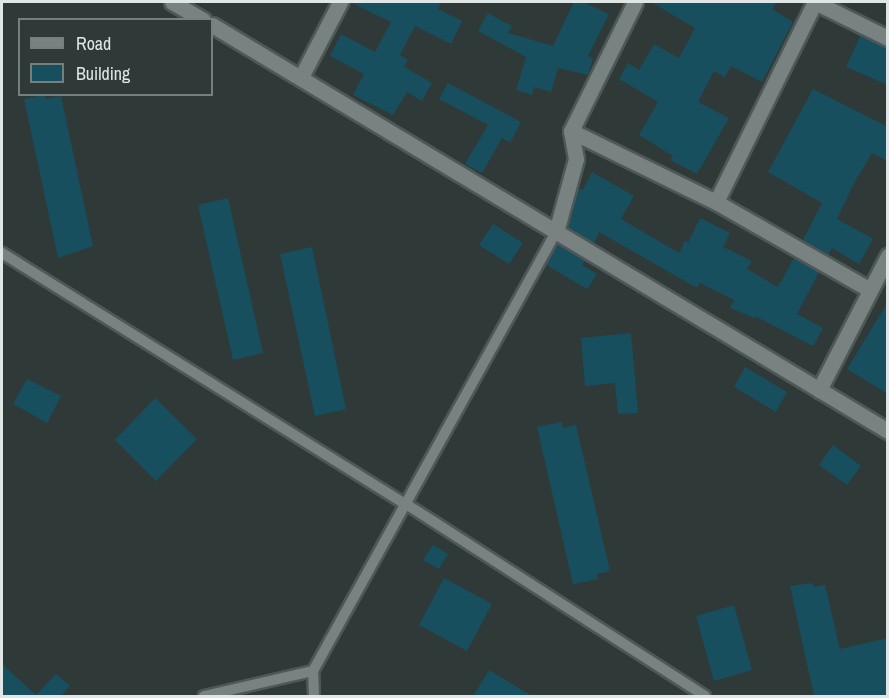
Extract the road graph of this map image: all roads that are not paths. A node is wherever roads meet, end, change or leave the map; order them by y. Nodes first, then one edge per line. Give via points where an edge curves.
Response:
1 (172, 2) edge
2 (340, 2) edge
3 (635, 2) edge
4 (815, 2) edge
5 (200, 18) edge
6 (213, 26) edge
7 (888, 38) edge
8 (301, 78) junction
9 (571, 131) junction
10 (716, 202) junction
11 (556, 232) junction
12 (2, 253) edge
13 (888, 256) edge
14 (870, 290) junction
15 (819, 390) junction
16 (888, 431) edge
17 (406, 504) junction
18 (313, 671) junction
19 (204, 696) edge
20 (314, 696) edge
21 (705, 696) edge

1 - 5 street
2 - 8 street
3 - 9 street
4 - 7 street
4 - 10 street
6 - 8 street
8 - 11 street
9 - 10 street
9 - 11 street via 576,159
10 - 14 street
11 - 15 street
11 - 17 lane
12 - 17 lane
13 - 14 street
14 - 15 street
15 - 16 street
17 - 18 lane
17 - 21 lane
18 - 19 lane
18 - 20 lane

